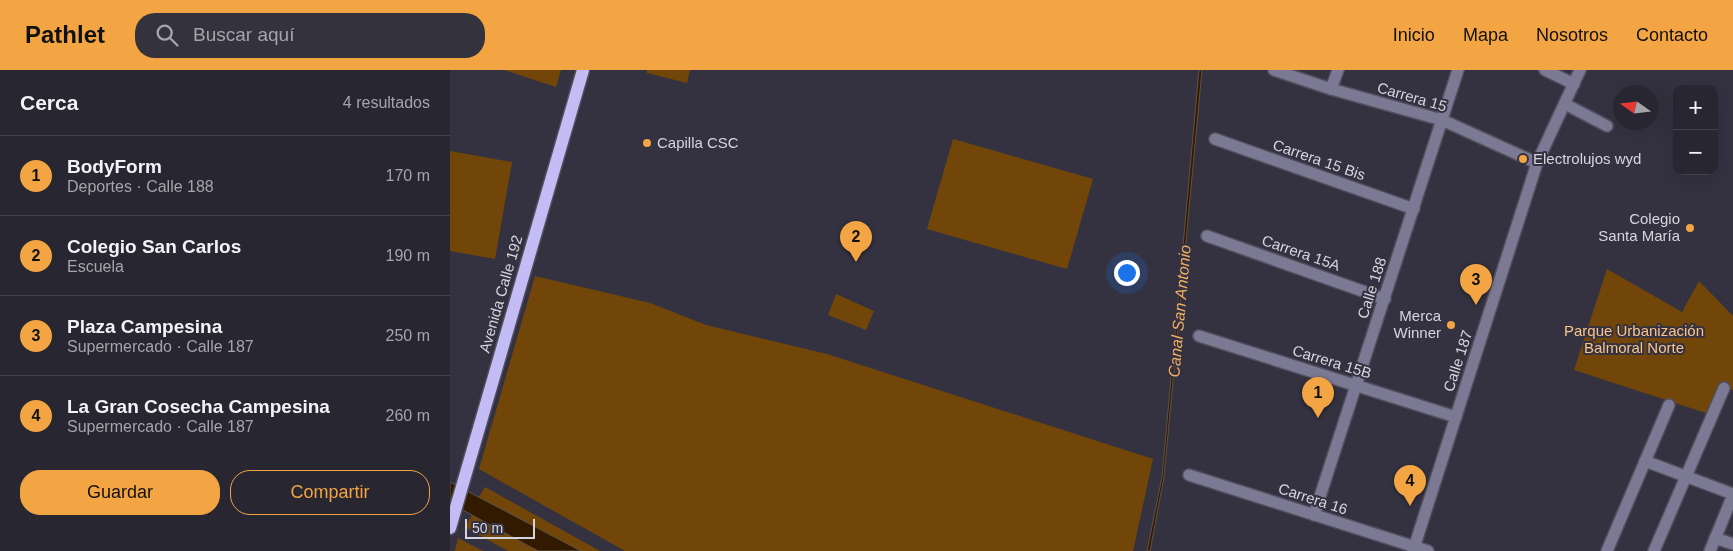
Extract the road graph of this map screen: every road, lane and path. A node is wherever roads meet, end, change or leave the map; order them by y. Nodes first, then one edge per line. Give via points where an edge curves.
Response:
1 (583, 70) edge
2 (1274, 70) edge
3 (1338, 70) edge
4 (1458, 70) edge
5 (1545, 70) edge
6 (1580, 70) edge
7 (1574, 84) junction
8 (1331, 89) junction
9 (1565, 104) junction
10 (1442, 120) junction
11 (1607, 126) dead end
12 (1215, 139) dead end
13 (1537, 163) junction
14 (1414, 209) junction
15 (1207, 236) dead end
16 (1385, 299) junction
17 (1199, 336) dead end
18 (1357, 385) junction
19 (1724, 388) dead end
20 (1669, 405) dead end
21 (1456, 417) junction
22 (1645, 461) junction
23 (1189, 475) dead end
24 (1686, 476) junction
25 (1733, 494) edge
26 (1314, 515) junction
27 (450, 528) edge
28 (1715, 538) junction
29 (1733, 544) edge
30 (1414, 549) edge
31 (1428, 551) edge
32 (1607, 551) edge
33 (1654, 551) edge
34 (1710, 551) edge

1 - 27 main road, Avenida Calle 192
2 - 8 street, Carrera 15
3 - 8 street
4 - 10 street, Calle 188
5 - 7 street
6 - 7 street, Calle 187
7 - 9 street, Calle 187
8 - 10 street, Carrera 15
9 - 11 street
9 - 13 street, Calle 187
10 - 13 street, Carrera 15
10 - 14 street, Calle 188
12 - 14 street, Carrera 15 Bis
13 - 21 street, Calle 187
14 - 16 street, Calle 188
15 - 16 street, Carrera 15A
16 - 18 street, Calle 188
17 - 18 street, Carrera 15B
18 - 21 street, Carrera 15B
18 - 26 street, Calle 188
19 - 24 street
20 - 22 street
21 - 30 street, Calle 187
22 - 24 street
22 - 32 street
23 - 26 street, Carrera 16
24 - 25 street
24 - 33 street
25 - 28 street
26 - 30 street, Carrera 16
28 - 29 street
28 - 34 street
30 - 31 street, Carrera 16

